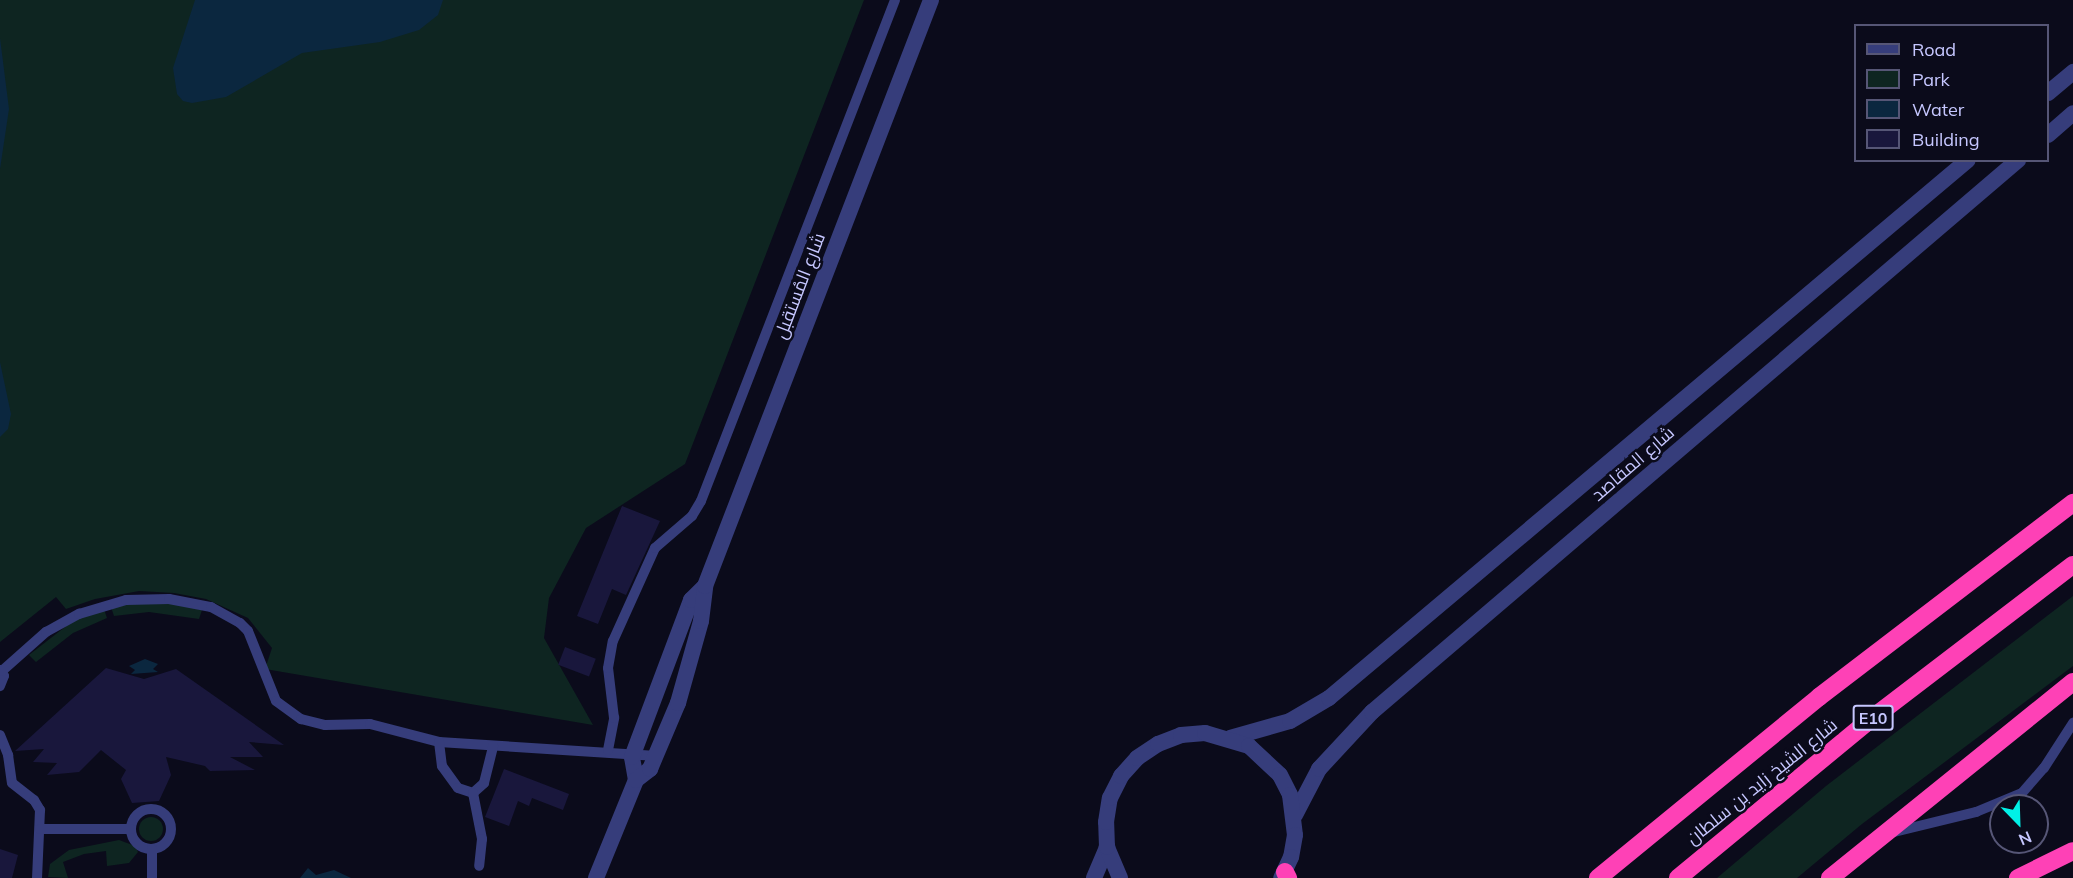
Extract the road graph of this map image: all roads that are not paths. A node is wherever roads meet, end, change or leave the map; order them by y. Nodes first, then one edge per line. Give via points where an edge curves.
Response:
1 (895, 0) edge
2 (931, 0) edge
3 (2073, 72) edge
4 (2049, 92) edge
5 (2073, 113) edge
6 (2049, 134) edge
7 (1966, 162) edge
8 (2016, 162) edge
9 (2073, 503) edge
10 (2073, 565) edge
11 (705, 586) junction
12 (1, 670) edge
13 (2073, 682) edge
14 (0, 686) edge
15 (2073, 723) edge
16 (0, 735) edge
17 (1230, 738) junction
18 (439, 742) junction
19 (493, 746) junction
20 (608, 750) junction
21 (657, 756) junction
22 (632, 757) junction
23 (636, 780) junction
24 (473, 793) junction
25 (1295, 815) junction
26 (40, 829) junction
27 (131, 829) junction
28 (1879, 836) junction
29 (1107, 847) junction
30 (152, 849) junction
31 (2073, 851) edge
32 (479, 866) dead end
33 (1284, 876) edge
34 (37, 878) edge
35 (152, 878) edge
36 (596, 878) edge
37 (1094, 878) edge
38 (1120, 878) edge
39 (1598, 878) edge
40 (1678, 878) edge
41 (1830, 878) edge
42 (2018, 878) edge

1 - 20 lane via 701,501 692,516 655,548 613,641 608,668 614,718
2 - 11 street, شارع المُستقبل
3 - 4 street
5 - 6 street
7 - 17 street, شارع المقاصد via 1329,698 1290,721
8 - 25 street, شارع المقاصد via 1372,712 1335,748
9 - 39 highway via 1819,697
10 - 40 highway, شارع الشيخ زايد بن سلطان / E10 via 1866,723
11 - 21 street, شارع المُستقبل via 689,671
11 - 22 street, شارع المُستقبل via 692,600
12 - 14 lane via 4,680
12 - 18 lane via 46,632 79,614 126,600 180,601 211,608 240,623 248,632 276,701 300,719 325,726 370,724
13 - 28 highway
15 - 28 lane via 2039,775 2022,793 1976,812
16 - 26 lane via 12,783 38,805
17 - 25 street via 1249,746 1280,776
17 - 29 street via 1205,733 1181,735 1137,758 1121,776 1110,798
18 - 19 lane
18 - 24 lane via 442,766 458,788
19 - 20 lane
19 - 24 lane via 484,783
20 - 22 lane
21 - 22 lane
21 - 23 street, شارع المُستقبل via 650,769
22 - 23 street
23 - 36 street, شارع المُستقبل
24 - 32 lane via 483,848
25 - 33 street via 1295,835
26 - 27 lane
26 - 34 lane
27 - 30 lane via 139,845
27 - 30 lane via 136,816 144,811 158,811 165,816 171,828 170,837
28 - 41 highway
29 - 37 street
29 - 38 street
30 - 35 lane
31 - 42 highway

